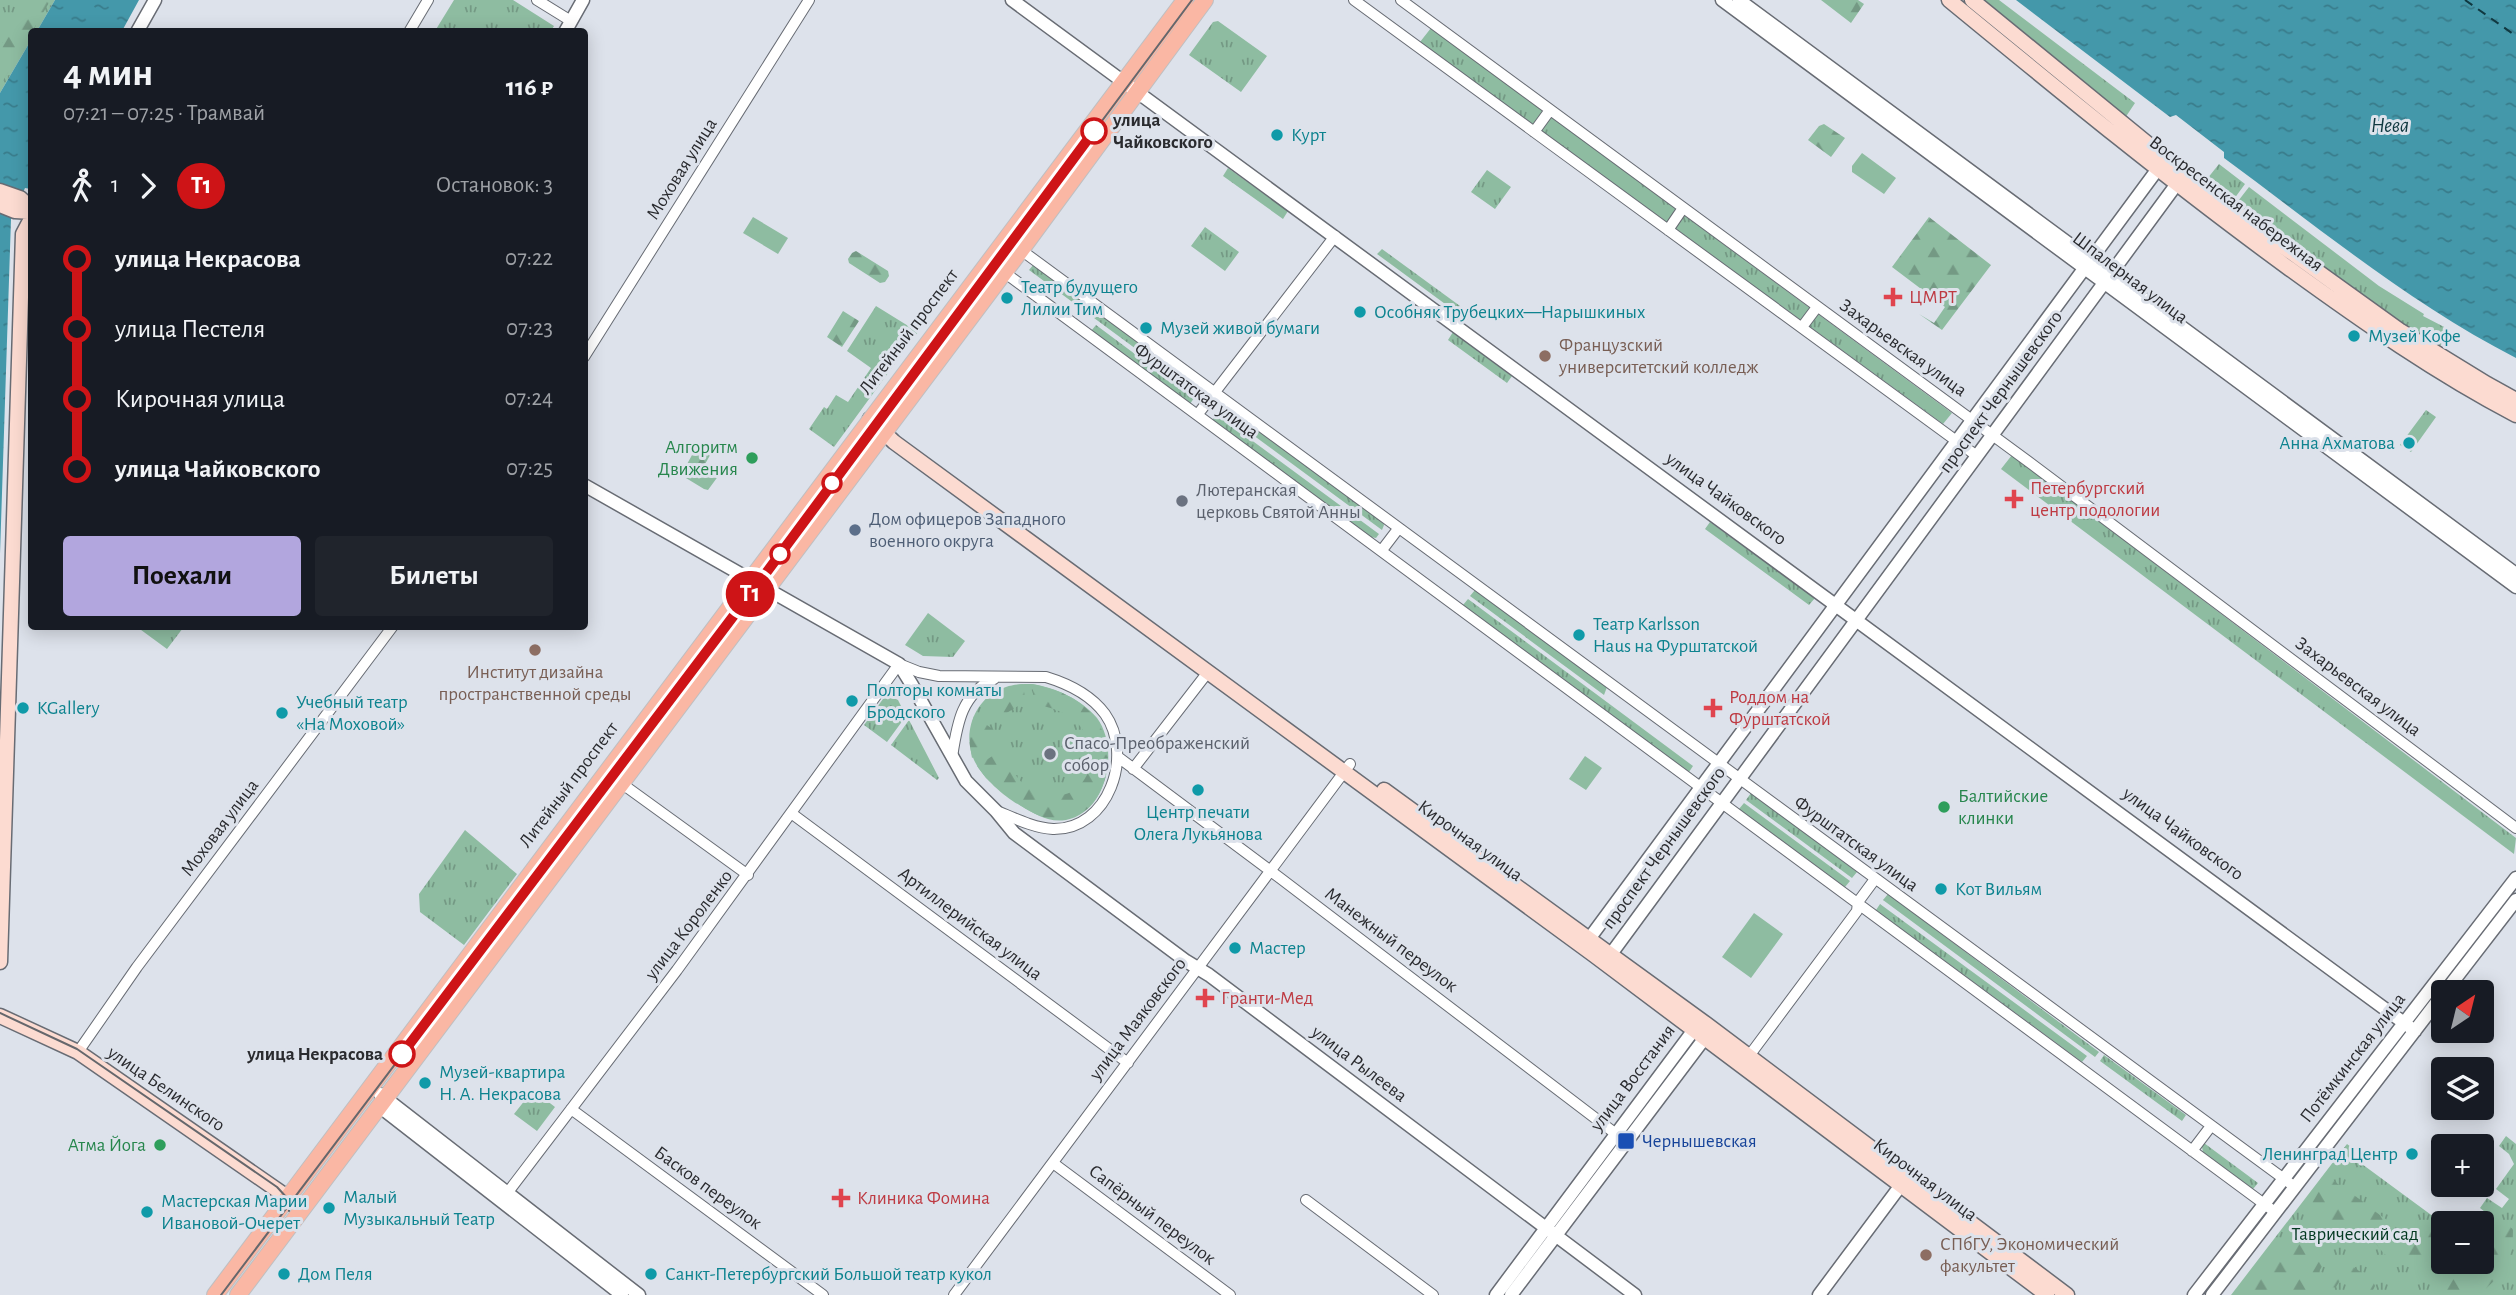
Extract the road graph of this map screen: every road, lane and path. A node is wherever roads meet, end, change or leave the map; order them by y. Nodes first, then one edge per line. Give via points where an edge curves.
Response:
1 (155, 0) edge
2 (428, 0) edge
3 (537, 0) edge
4 (583, 0) edge
5 (809, 0) edge
6 (1012, 0) edge
7 (1185, 0) edge
8 (1205, 0) edge
9 (1354, 0) edge
10 (1401, 0) edge
11 (1722, 0) edge
12 (1739, 0) edge
13 (1950, 0) edge
14 (1972, 0) edge
15 (568, 26) edge
16 (140, 28) edge
17 (411, 28) edge
18 (1124, 81) junction
19 (1138, 91) junction
20 (1550, 110) junction
21 (1534, 132) junction
22 (2175, 167) junction
23 (2157, 170) junction
24 (2176, 185) junction
25 (0, 191) edge
26 (18, 204) junction
27 (0, 205) edge
28 (1683, 208) junction
29 (28, 210) edge
30 (28, 222) edge
31 (1668, 230) junction
32 (1335, 236) junction
33 (1021, 250) junction
34 (989, 261) junction
35 (2087, 264) junction
36 (1004, 272) junction
37 (2107, 279) junction
38 (1817, 307) junction
39 (1802, 327) junction
40 (588, 351) edge
41 (1214, 393) junction
42 (2516, 400) edge
43 (1198, 414) junction
44 (2516, 415) edge
45 (870, 419) junction
46 (1972, 420) junction
47 (885, 431) junction
48 (1993, 435) junction
49 (1957, 441) junction
50 (1978, 456) junction
51 (588, 487) edge
52 (1398, 529) junction
53 (1382, 550) junction
54 (2516, 574) edge
55 (751, 579) junction
56 (2516, 587) edge
57 (768, 589) junction
58 (1837, 604) junction
59 (1857, 619) junction
60 (390, 630) edge
61 (898, 664) junction
62 (1208, 671) junction
63 (997, 677) junction
64 (1118, 757) junction
65 (952, 758) junction
66 (1718, 764) junction
67 (1347, 768) junction
68 (1133, 769) junction
69 (1738, 779) junction
70 (621, 783) junction
71 (1702, 786) junction
72 (1722, 801) junction
73 (996, 811) junction
74 (791, 813) junction
75 (2516, 828) edge
76 (1271, 871) junction
77 (748, 875) junction
78 (2516, 878) edge
79 (1875, 879) junction
80 (2516, 900) edge
81 (1858, 902) junction
82 (1589, 939) junction
83 (1611, 954) junction
84 (1594, 956) junction
85 (0, 962) edge
86 (1198, 968) junction
87 (2454, 980) edge
88 (2431, 1006) edge
89 (0, 1016) edge
90 (2410, 1026) junction
91 (1701, 1031) junction
92 (78, 1052) junction
93 (1749, 1056) junction
94 (1128, 1063) junction
95 (366, 1092) junction
96 (382, 1102) junction
97 (571, 1109) junction
98 (2211, 1126) junction
99 (1621, 1138) junction
100 (2192, 1150) junction
101 (1053, 1163) junction
102 (1904, 1181) junction
103 (2289, 1183) junction
104 (505, 1197) junction
105 (288, 1198) junction
106 (1307, 1200) dead end
107 (303, 1208) junction
108 (2270, 1208) junction
109 (1551, 1232) junction
110 (215, 1295) edge
111 (238, 1295) edge
112 (622, 1295) edge
113 (639, 1295) edge
114 (823, 1295) edge
115 (954, 1295) edge
116 (1230, 1295) edge
117 (1433, 1295) edge
118 (1496, 1295) edge
119 (1511, 1295) edge
120 (1635, 1295) edge
121 (1819, 1295) edge
122 (2047, 1295) edge
123 (2067, 1295) edge
124 (2194, 1295) edge
125 (2212, 1295) edge

1 - 16 street
2 - 17 street
3 - 15 street
4 - 15 street
5 - 40 street, Моховая улица
6 - 18 street, улица Чайковского
7 - 18 main road, Литейный проспект
8 - 19 main road, Литейный проспект
9 - 21 street
10 - 20 street, Захарьевская улица
11 - 35 street, Шпалерная улица
12 - 35 street, Шпалерная улица
13 - 23 main road, Воскресенская набережная
14 - 22 main road, Воскресенская набережная
18 - 19 street, улица Чайковского
18 - 34 main road, Литейный проспект
19 - 32 street, улица Чайковского
19 - 33 main road, Литейный проспект
20 - 21 street
20 - 28 street, Захарьевская улица
21 - 31 street
22 - 24 street
22 - 42 main road, Воскресенская набережная via 2399,330
23 - 24 main road, Воскресенская набережная
23 - 35 street, проспект Чернышевского
24 - 37 street, проспект Чернышевского
24 - 44 main road, Воскресенская набережная via 2391,342
25 - 26 main road
26 - 27 main road
26 - 29 main road
28 - 31 street
28 - 38 street, Захарьевская улица
30 - 85 main road via 23,234
31 - 39 street
32 - 41 street
32 - 58 street, улица Чайковского
33 - 36 main road, Литейный проспект
33 - 41 street, Фурштатская улица
34 - 36 street, Фурштатская улица
34 - 45 main road, Литейный проспект
35 - 37 street, Шпалерная улица
35 - 46 street, проспект Чернышевского
36 - 43 street, Фурштатская улица
36 - 47 main road, Литейный проспект
37 - 48 street, проспект Чернышевского
37 - 54 street, Шпалерная улица
37 - 56 street, Шпалерная улица
38 - 39 street
38 - 46 street, Захарьевская улица
39 - 49 street
41 - 43 street
41 - 52 street, Фурштатская улица
43 - 53 street, Фурштатская улица
45 - 47 main road, Кирочная улица
45 - 55 main road, Литейный проспект
46 - 48 street, Захарьевская улица
46 - 49 street, проспект Чернышевского
47 - 57 main road, Литейный проспект
47 - 62 main road, Кирочная улица
47 - 67 main road, Кирочная улица
48 - 50 street, проспект Чернышевского
48 - 75 street, Захарьевская улица
49 - 50 street
49 - 58 street, проспект Чернышевского
50 - 59 street, проспект Чернышевского
51 - 55 street
52 - 53 street
52 - 66 street, Фурштатская улица
53 - 71 street, Фурштатская улица
55 - 57 street
55 - 95 main road, Литейный проспект
57 - 61 street
57 - 70 main road, Литейный проспект
58 - 59 street, улица Чайковского
58 - 66 street, проспект Чернышевского
59 - 69 street, проспект Чернышевского
59 - 90 street, улица Чайковского
60 - 92 street, Моховая улица
61 - 63 street via 928,675
61 - 65 street
61 - 74 street, улица Короленко
62 - 67 main road, Кирочная улица
62 - 68 street
63 - 64 street via 1046,677 1085,695 1114,731
63 - 65 street via 967,701 956,728
64 - 68 street, Манежный переулок
64 - 73 street via 1112,787 1084,821 1054,828
65 - 73 street via 974,791
66 - 69 street, Фурштатская улица
66 - 71 street, проспект Чернышевского
67 - 76 street, улица Маяковского
67 - 82 main road, Кирочная улица
67 - 84 main road, Кирочная улица
68 - 76 street, Манежный переулок
69 - 72 street, проспект Чернышевского
69 - 79 street, Фурштатская улица
70 - 77 street
70 - 96 main road, Литейный проспект
71 - 72 street, Фурштатская улица
71 - 82 street, проспект Чернышевского
72 - 81 street, Фурштатская улица
72 - 83 street, проспект Чернышевского
73 - 86 street, улица Рылеева via 1014,833
74 - 77 street, улица Короленко
74 - 94 street, Артиллерийская улица
76 - 86 street, улица Маяковского
76 - 99 street, Манежный переулок
77 - 97 street, улица Короленко
78 - 90 street, Потёмкинская улица
79 - 81 street
79 - 98 street, Фурштатская улица
80 - 87 street, Потёмкинская улица
81 - 93 street via 1857,911
81 - 100 street, Фурштатская улица
82 - 83 main road, Кирочная улица
82 - 84 street, проспект Чернышевского
83 - 84 street, проспект Чернышевского
83 - 91 main road, Кирочная улица
84 - 91 main road, Кирочная улица
86 - 94 street, улица Маяковского
86 - 109 street, улица Рылеева
88 - 90 street, Потёмкинская улица
89 - 92 main road, улица Белинского
90 - 103 street, Потёмкинская улица
91 - 93 main road, Кирочная улица
91 - 99 street, улица Восстания
91 - 102 main road, Кирочная улица
92 - 105 main road, улица Белинского
93 - 102 main road, Кирочная улица
94 - 101 street, улица Маяковского
95 - 96 street via 380,1094
95 - 105 main road, Литейный проспект
96 - 104 street
96 - 107 main road, Литейный проспект
97 - 104 street, улица Короленко
97 - 114 street, Басков переулок
98 - 100 street
98 - 103 street, Фурштатская улица
99 - 109 street, улица Восстания
100 - 108 street, Фурштатская улица
101 - 115 street, улица Маяковского
101 - 116 street, Сапёрный переулок
102 - 121 street
102 - 122 main road, Кирочная улица
102 - 123 main road, Кирочная улица
103 - 108 street, Потёмкинская улица
104 - 112 street
104 - 113 street
105 - 107 main road, улица Белинского
105 - 110 main road, Литейный проспект
106 - 117 street
107 - 111 main road, Литейный проспект
108 - 124 street, Потёмкинская улица
108 - 125 street, Потёмкинская улица
109 - 118 street, улица Восстания
109 - 119 street, улица Восстания
109 - 120 street, улица Рылеева

